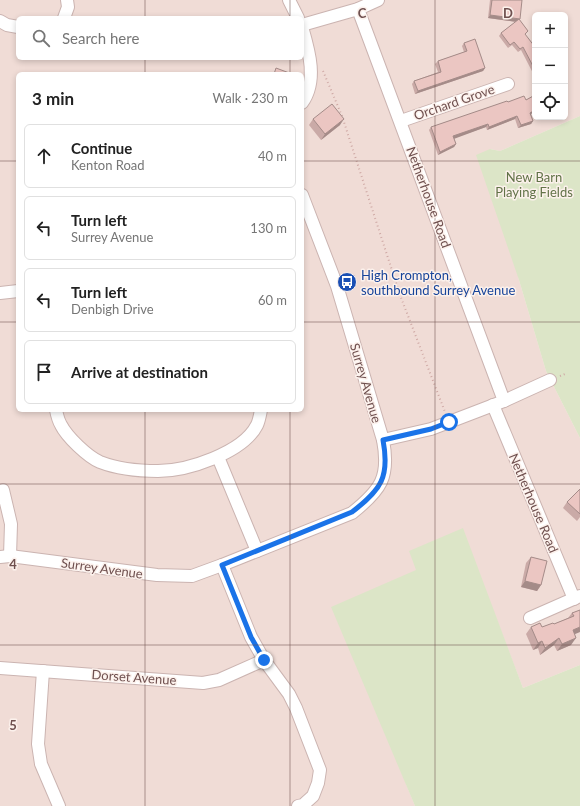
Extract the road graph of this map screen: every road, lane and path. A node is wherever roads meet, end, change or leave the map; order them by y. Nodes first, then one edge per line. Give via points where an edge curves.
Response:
1 (67, 0) edge
2 (289, 0) edge
3 (378, 0) edge
4 (358, 9) junction
5 (65, 16) edge
6 (297, 16) edge
7 (0, 22) edge
8 (304, 25) edge
9 (16, 26) edge
10 (304, 34) edge
11 (321, 67) dead end
12 (508, 84) dead end
13 (304, 97) edge
14 (401, 121) junction
15 (304, 205) edge
16 (307, 220) edge
17 (16, 291) edge
18 (0, 294) edge
19 (550, 380) dead end
20 (504, 400) junction
21 (492, 405) junction
22 (57, 412) edge
23 (260, 412) edge
24 (449, 422) junction
25 (383, 440) junction
26 (218, 457) junction
27 (3, 490) dead end
28 (257, 551) junction
29 (5, 557) edge
30 (222, 565) junction
31 (577, 598) edge
32 (530, 618) dead end
33 (264, 660) junction
34 (0, 668) edge
35 (43, 671) junction
36 (59, 806) edge
37 (298, 806) edge

1 - 5 street
2 - 6 street
3 - 4 street
4 - 8 street
4 - 14 street, Netherhouse Road
7 - 9 street
10 - 13 street via 312,74
11 - 24 path via 342,116 400,294
12 - 14 street, Orchard Grove
14 - 20 street, Netherhouse Road
15 - 16 street, Surrey Avenue
16 - 25 street, Surrey Avenue via 337,286
17 - 18 street
19 - 20 street
20 - 21 street
21 - 24 street
21 - 31 street, Netherhouse Road
22 - 26 street via 60,424 76,444 99,462 106,464 126,469 159,471
23 - 26 street via 257,425 242,442
24 - 25 street via 431,429
25 - 28 street, Surrey Avenue via 386,455 383,480 370,498 352,512
26 - 28 street
27 - 29 street via 12,524
28 - 30 street, Surrey Avenue
29 - 30 street, Surrey Avenue via 157,576 192,576
30 - 33 street via 251,637
31 - 32 street
33 - 35 street, Dorset Avenue via 219,680 203,683
33 - 37 street via 289,694 320,770 312,796 303,805
34 - 35 street, Dorset Avenue
35 - 36 street via 38,744 41,764

